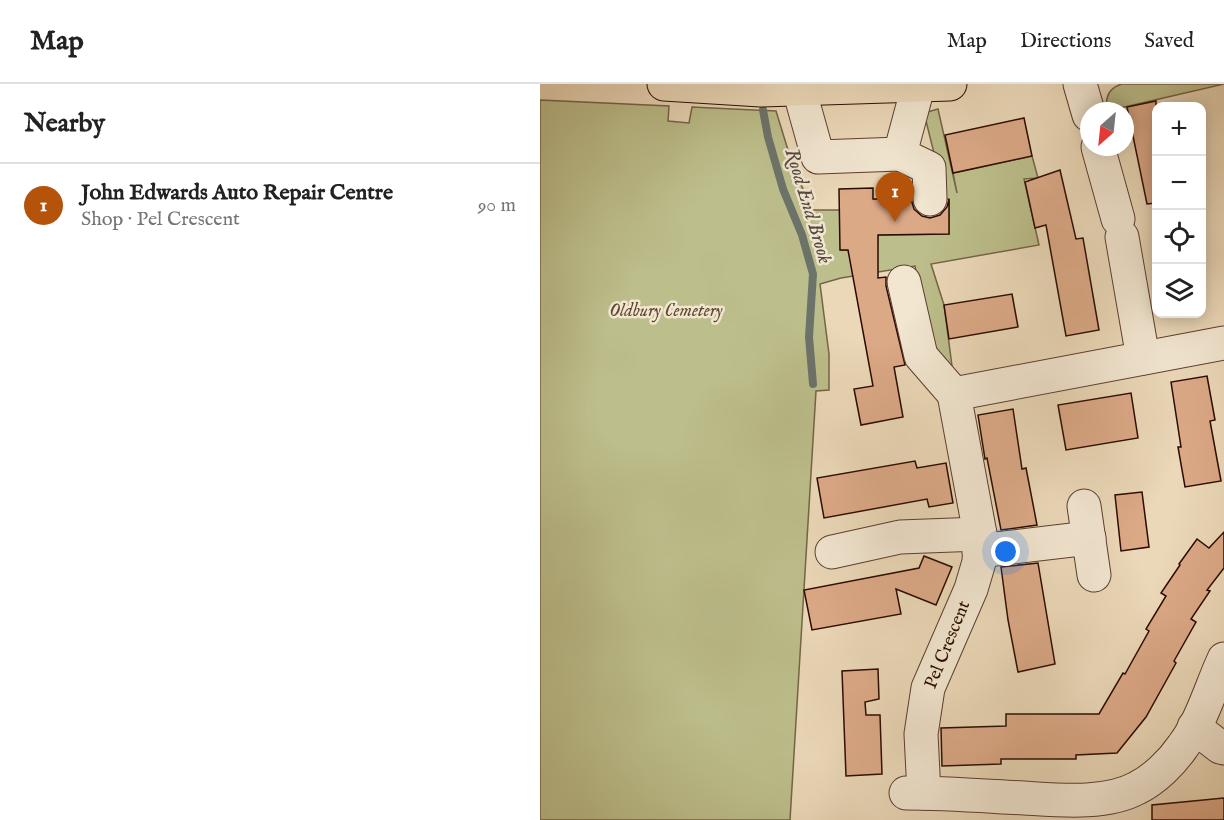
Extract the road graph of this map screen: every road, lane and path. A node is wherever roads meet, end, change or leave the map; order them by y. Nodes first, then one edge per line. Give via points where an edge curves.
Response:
1 (664, 84) edge
2 (950, 84) edge
3 (1080, 84) edge
4 (918, 87) junction
5 (800, 89) junction
6 (1085, 102) edge
7 (900, 154) junction
8 (1100, 156) edge
9 (930, 199) dead end
10 (904, 282) dead end
11 (1224, 343) edge
12 (1143, 358) junction
13 (954, 394) junction
14 (979, 542) junction
15 (832, 552) dead end
16 (1094, 575) dead end
17 (1224, 659) edge
18 (1194, 728) junction
19 (1224, 748) edge

1 - 5 main road
2 - 4 main road
3 - 6 street
4 - 5 main road
4 - 7 street
5 - 7 street via 818,157
7 - 9 street via 929,168
8 - 12 street via 1120,228
10 - 13 street via 921,356
11 - 12 street
12 - 13 street
13 - 14 street, Pel Crescent
14 - 15 street via 900,537
14 - 16 street via 1086,522
14 - 18 street, Pel Crescent via 979,562 971,589 928,688 915,793 1072,801 1114,796 1136,789 1155,776
17 - 18 street, Pel Crescent
18 - 19 street

